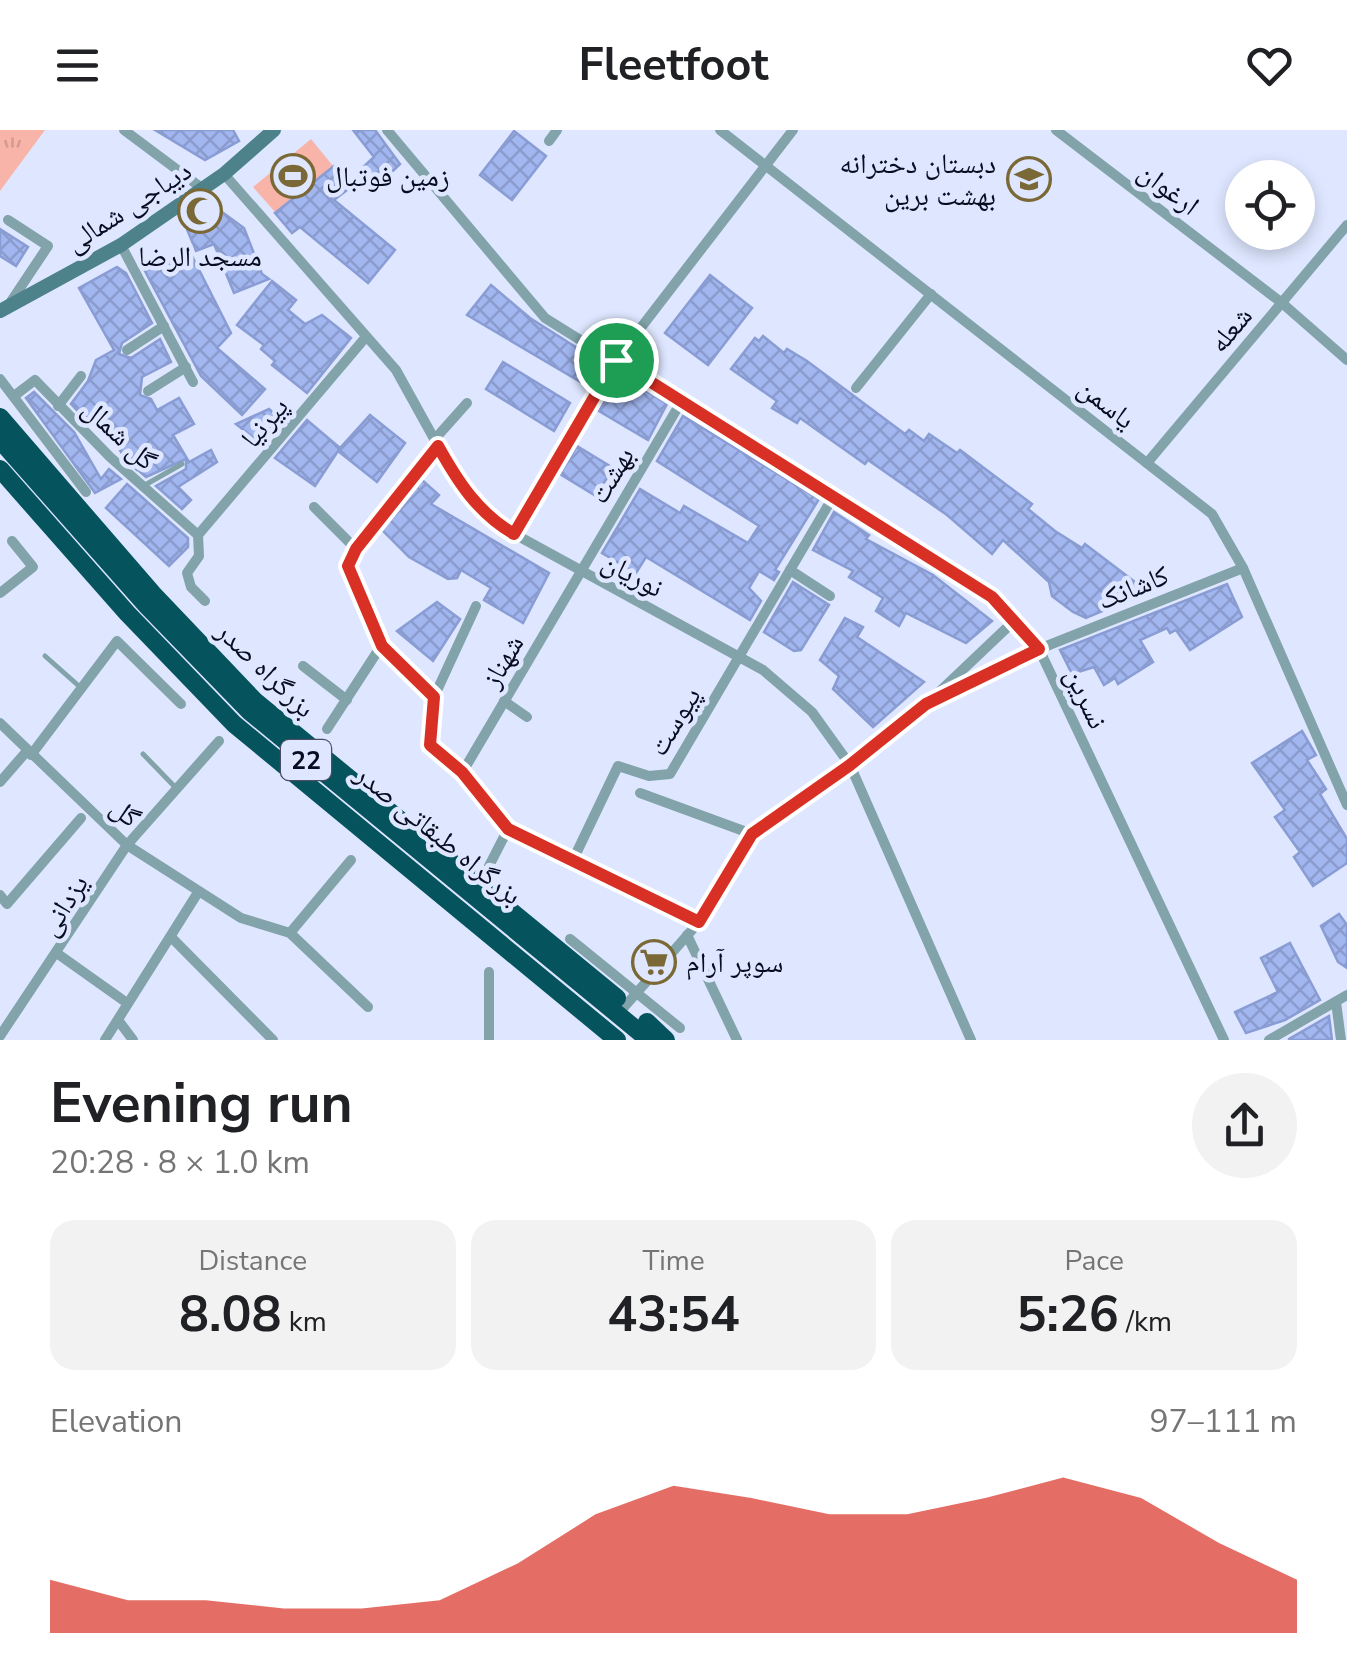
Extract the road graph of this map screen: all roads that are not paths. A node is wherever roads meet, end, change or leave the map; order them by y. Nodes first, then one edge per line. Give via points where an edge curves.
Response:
1 (124, 130) edge
2 (387, 130) edge
3 (557, 130) edge
4 (720, 130) edge
5 (793, 130) edge
6 (1056, 130) edge
7 (265, 131) edge
8 (549, 140) dead end
9 (766, 166) junction
10 (224, 174) junction
11 (203, 189) junction
12 (8, 220) dead end
13 (1347, 225) edge
14 (121, 245) junction
15 (931, 294) junction
16 (1282, 302) junction
17 (3, 310) edge
18 (164, 326) junction
19 (366, 338) junction
20 (126, 350) dead end
21 (616, 360) junction
22 (1347, 360) edge
23 (186, 367) junction
24 (81, 376) dead end
25 (0, 379) edge
26 (193, 382) dead end
27 (856, 388) dead end
28 (148, 391) dead end
29 (14, 396) junction
30 (681, 402) junction
31 (467, 403) dead end
32 (58, 406) junction
33 (0, 417) edge
34 (0, 440) edge
35 (436, 443) junction
36 (1147, 463) junction
37 (182, 464) dead end
38 (0, 472) edge
39 (143, 486) junction
40 (86, 492) dead end
41 (834, 498) junction
42 (314, 507) dead end
43 (514, 534) junction
44 (198, 535) junction
45 (12, 541) dead end
46 (356, 549) junction
47 (1243, 568) junction
48 (790, 570) junction
49 (580, 571) junction
50 (0, 593) edge
51 (830, 596) dead end
52 (205, 601) dead end
53 (476, 606) dead end
54 (1014, 621) junction
55 (382, 646) junction
56 (1039, 649) junction
57 (45, 656) dead end
58 (738, 657) junction
59 (303, 666) dead end
60 (82, 688) junction
61 (434, 697) junction
62 (347, 700) junction
63 (504, 702) junction
64 (181, 704) dead end
65 (926, 704) junction
66 (527, 717) dead end
67 (0, 723) edge
68 (327, 729) dead end
69 (219, 741) dead end
70 (29, 753) junction
71 (144, 754) dead end
72 (850, 765) junction
73 (462, 772) junction
74 (0, 782) edge
75 (177, 788) junction
76 (640, 794) dead end
77 (1347, 805) edge
78 (81, 818) dead end
79 (508, 829) junction
80 (752, 834) junction
81 (127, 845) junction
82 (351, 860) dead end
83 (573, 860) junction
84 (489, 866) dead end
85 (197, 894) junction
86 (4, 900) edge
87 (699, 922) junction
88 (290, 933) junction
89 (687, 936) junction
90 (172, 938) junction
91 (570, 939) dead end
92 (58, 954) junction
93 (489, 972) dead end
94 (640, 993) junction
95 (1342, 999) edge
96 (127, 1002) junction
97 (368, 1007) dead end
98 (0, 1012) edge
99 (118, 1020) junction
100 (10, 1022) junction
101 (648, 1031) edge
102 (591, 1032) edge
103 (673, 1034) edge
104 (0, 1036) edge
105 (105, 1040) edge
106 (132, 1040) edge
107 (273, 1040) edge
108 (489, 1040) edge
109 (614, 1040) edge
110 (737, 1040) edge
111 (971, 1040) edge
112 (1224, 1040) edge
113 (1270, 1040) edge
114 (1341, 1040) edge

1 - 11 street
2 - 21 street, نسرین via 545,318
3 - 8 street
4 - 9 street, یاسمن
5 - 9 street
6 - 16 street, ارغوان
7 - 10 main road, دیباجی شمالی
9 - 15 street, یاسمن
9 - 21 street
10 - 11 main road, دیباجی شمالی
10 - 19 street, نوریان
11 - 14 main road, دیباجی شمالی
12 - 17 street via 48,246
13 - 16 street, شعله
14 - 17 main road, دیباجی شمالی
14 - 18 street
15 - 27 street
15 - 36 street, یاسمن
16 - 22 street, ارغوان
16 - 36 street, شعله
18 - 20 street
18 - 23 street
19 - 35 street, نوریان via 396,370
19 - 44 street, پیرنیا
21 - 30 street, نسرین
21 - 43 street
23 - 26 street
23 - 28 street
24 - 32 street
25 - 29 street, گل شمال
29 - 32 street, گل شمال via 35,380
29 - 40 street, گل شمال
30 - 41 street, نسرین
30 - 49 street, بهشت
31 - 35 street
32 - 39 street, گل شمال
33 - 101 highway, بزرگراه صدر via 255,701 617,998
34 - 101 highway, بزرگراه طبقاتی صدر / 22, bridge via 249,711
35 - 43 street, نوریان via 463,491
35 - 46 street
36 - 47 street, یاسمن via 1212,514
37 - 39 lane
38 - 102 highway via 232,725
38 - 109 highway, بزرگراه طبقاتی صدر / 22, bridge via 234,724
39 - 44 street, گل شمال
41 - 48 street
41 - 54 street, نسرین via 992,597
42 - 46 street
43 - 49 street, نوریان
44 - 52 street via 198,556 187,573
45 - 50 street via 32,567
46 - 55 street via 348,566
47 - 56 street, کاشانک
47 - 77 street, یاسمن
48 - 51 street
48 - 58 street
49 - 58 street, نوریان
49 - 63 street, شهناز
53 - 61 street
54 - 56 street, نسرین
54 - 65 street
55 - 61 street
55 - 62 street
56 - 65 street, کاشانک
56 - 112 street, نسرین
57 - 60 lane
58 - 72 street, نوریان via 812,712
58 - 83 street, پیوست via 668,777 623,764 614,769
59 - 62 street
60 - 64 street via 117,642
60 - 70 street
61 - 73 street via 430,745
62 - 68 street
63 - 66 street
63 - 73 street, شهناز
65 - 72 street
67 - 70 street, گل
69 - 75 street, یزدانی
70 - 74 street
70 - 81 street, گل
71 - 75 lane
72 - 80 street
72 - 111 street, نوریان
73 - 79 street
75 - 81 street, یزدانی
76 - 80 street
78 - 86 street
79 - 83 street
79 - 84 street
80 - 87 street
81 - 85 street, گل
81 - 92 street, یزدانی
82 - 88 street
83 - 87 street
85 - 88 street, گل via 241,918
85 - 90 street
87 - 89 street
88 - 97 street
89 - 94 street
89 - 110 street
90 - 96 street
90 - 107 street
91 - 94 street
92 - 96 street
92 - 100 street, یزدانی
93 - 108 street
94 - 102 street
94 - 103 street
95 - 113 street
95 - 114 street
96 - 99 street
98 - 100 lane
99 - 105 street
99 - 106 street
100 - 104 street, یزدانی
101 - 103 highway, بزرگراه صدر
102 - 109 highway, bridge

